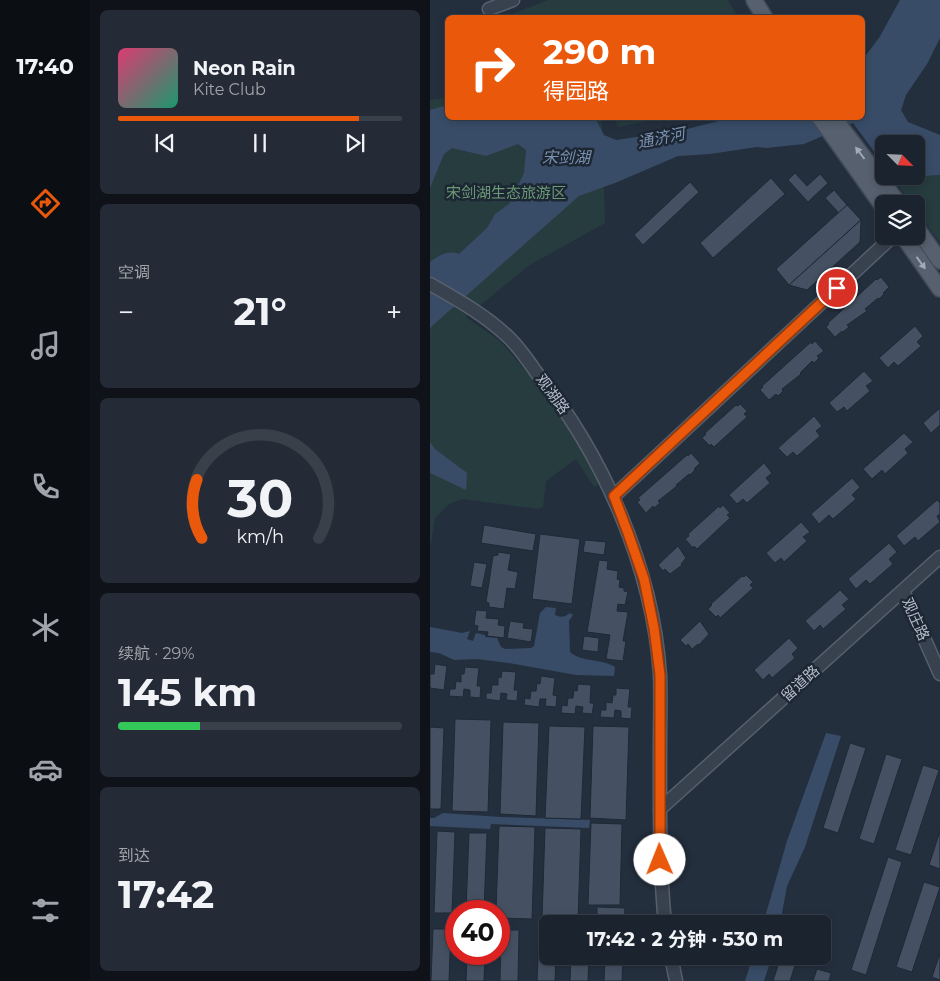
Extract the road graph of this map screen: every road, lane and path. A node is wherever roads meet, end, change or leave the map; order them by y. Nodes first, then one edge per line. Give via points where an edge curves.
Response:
1 (742, 0) edge
2 (754, 0) edge
3 (509, 1) edge
4 (489, 9) dead end
5 (751, 15) edge
6 (763, 15) edge
7 (823, 120) edge
8 (837, 128) edge
9 (876, 195) edge
10 (892, 195) edge
11 (925, 240) edge
12 (883, 245) edge
13 (909, 245) edge
14 (940, 261) edge
15 (430, 284) edge
16 (940, 289) edge
17 (614, 496) junction
18 (940, 558) edge
19 (903, 591) junction
20 (940, 674) edge
21 (660, 809) junction
22 (664, 915) edge
23 (673, 965) edge
24 (676, 981) edge

1 - 5 main road
2 - 6 main road
3 - 4 street
7 - 8 main road
8 - 9 main road
10 -> 8 main road
11 - 14 main road
12 - 17 street
13 -> 16 main road
15 - 17 street, 观湖路 via 473,308 507,335 563,406
17 - 21 street, 观湖路 via 644,579 654,628 660,675
18 - 19 street, 留道路
19 - 20 street, 观庄路
19 - 21 street, 留道路
21 - 22 street, 观湖路
23 - 24 street

